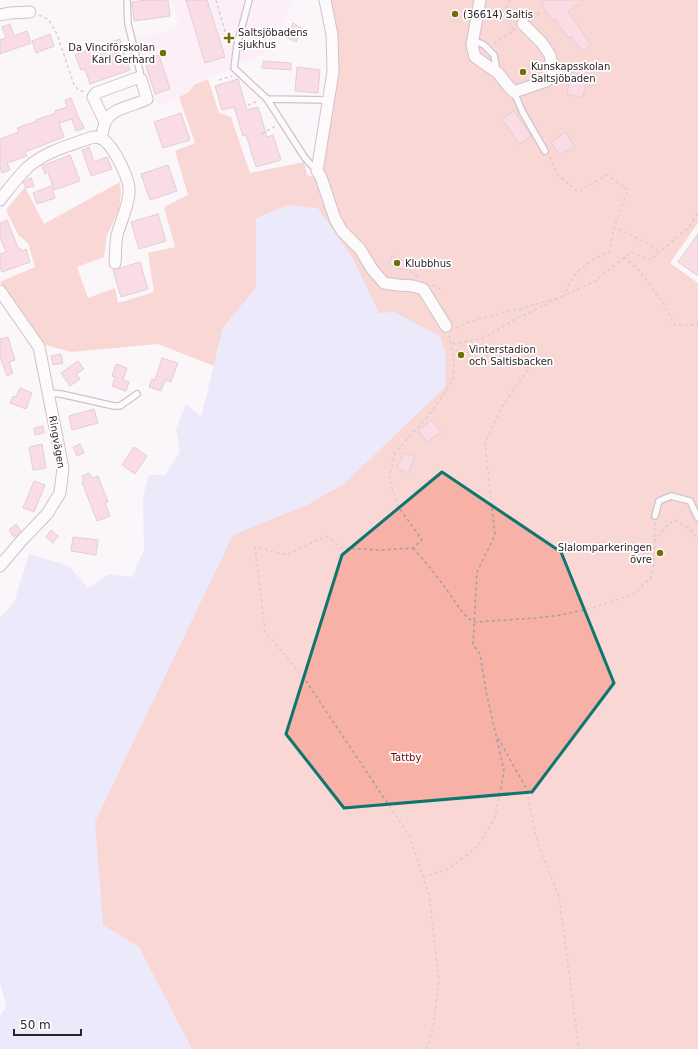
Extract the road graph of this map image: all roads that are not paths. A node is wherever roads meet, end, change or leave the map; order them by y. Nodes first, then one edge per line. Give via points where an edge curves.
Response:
1 (127, 0) edge
2 (249, 0) edge
3 (325, 0) edge
4 (480, 0) edge
5 (30, 12) road end
6 (0, 15) edge
7 (523, 24) road end
8 (473, 40) junction
9 (498, 73) junction
10 (139, 79) junction
11 (514, 92) junction
12 (266, 98) junction
13 (329, 100) junction
14 (104, 122) junction
15 (101, 138) junction
16 (545, 151) dead end
17 (317, 171) junction
18 (0, 200) edge
19 (115, 263) dead end
20 (0, 291) edge
21 (447, 330) road end
22 (48, 393) junction
23 (137, 394) dead end
24 (655, 516) road end
25 (698, 518) edge
26 (0, 566) edge

1 - 10 lane via 128,24 140,72
2 - 12 lane via 237,45 234,68
3 - 13 street via 332,35 333,72
4 - 8 street
5 - 6 street
7 - 11 street via 550,55 553,72 546,81
8 - 9 lane via 484,45 494,55
8 - 9 street via 475,57
9 - 11 street
10 - 14 street via 147,99 116,110
10 - 14 street via 96,93 93,97
11 - 16 lane
12 - 13 lane
12 - 17 lane via 305,158
13 - 17 street
14 - 15 street
15 - 18 street via 93,137 43,157 29,166
15 - 19 street via 106,141 124,171 130,194 117,236
17 - 21 street via 335,220 360,249 372,269 384,283 423,289
20 - 22 street, Ringvägen via 39,347
22 - 23 lane via 114,406 120,406
22 - 26 street, Ringvägen via 63,468 60,493 47,514
24 - 25 lane via 659,501 671,496 690,501

